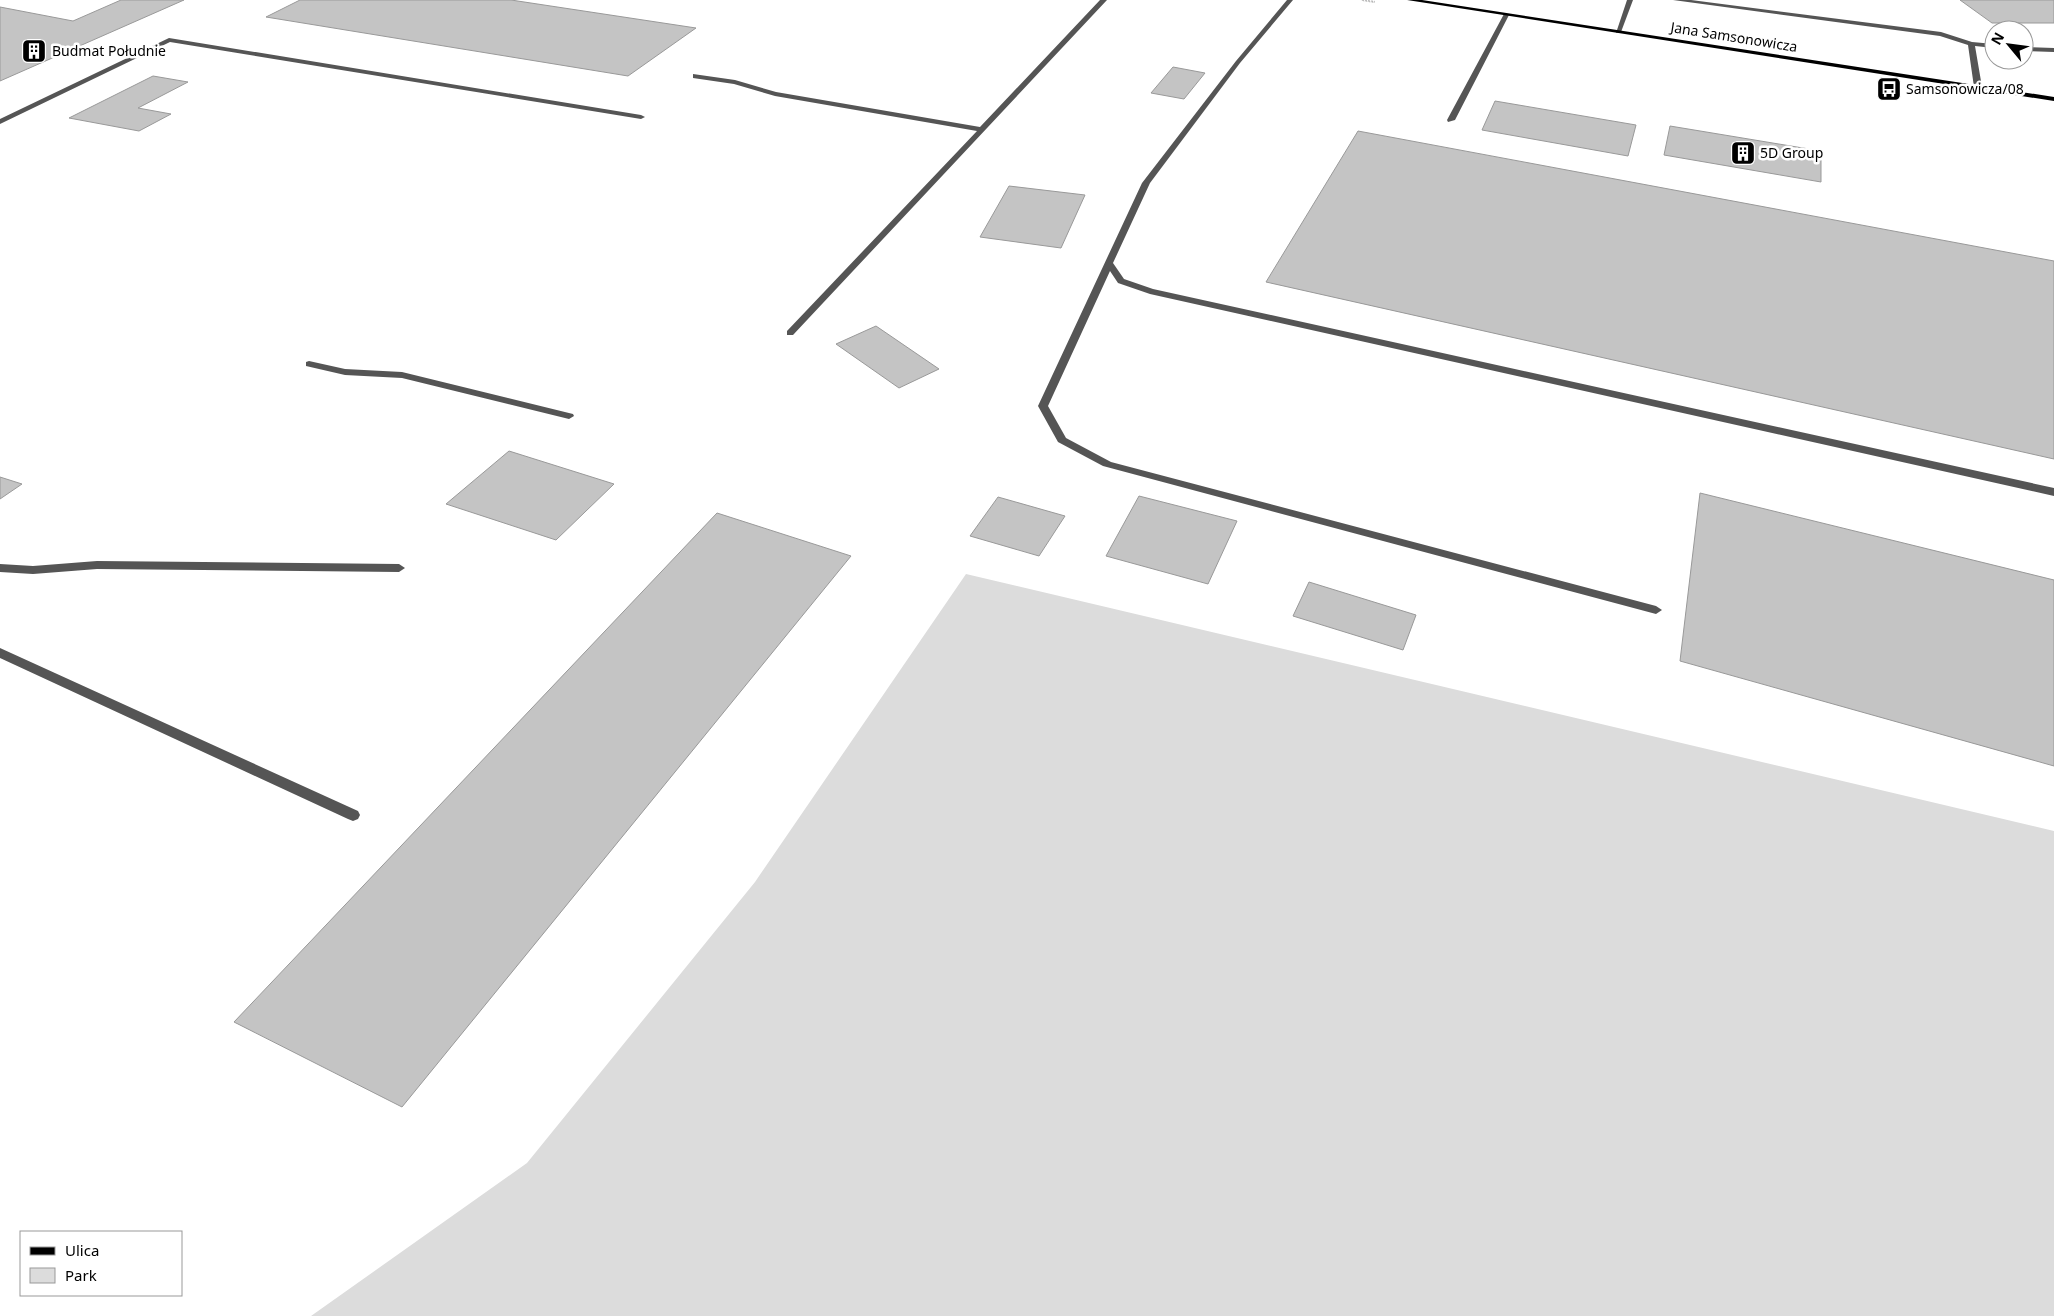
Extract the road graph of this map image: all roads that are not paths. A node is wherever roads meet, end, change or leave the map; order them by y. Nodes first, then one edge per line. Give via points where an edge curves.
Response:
1 (1104, 0) edge
2 (1288, 0) edge
3 (1410, 0) edge
4 (1630, 0) edge
5 (1676, 0) edge
6 (1506, 14) junction
7 (1618, 32) junction
8 (1971, 44) junction
9 (1984, 45) edge
10 (2034, 49) edge
11 (2054, 50) edge
12 (696, 76) dead end
13 (1978, 88) junction
14 (2054, 99) edge
15 (640, 117) dead end
16 (1451, 120) dead end
17 (0, 122) edge
18 (980, 129) junction
19 (1109, 263) junction
20 (790, 333) dead end
21 (309, 364) dead end
22 (569, 416) dead end
23 (2054, 492) edge
24 (0, 568) edge
25 (399, 568) dead end
26 (1656, 610) dead end
27 (0, 653) edge
28 (353, 815) dead end

1 - 18 lane
2 - 19 lane via 1146,183
3 - 6 main road, Jana Samsonowicza
4 - 7 lane
5 - 8 lane via 1941,34
6 - 7 main road, Jana Samsonowicza
6 - 16 lane
7 - 13 main road, Jana Samsonowicza
8 - 9 lane
8 - 13 lane
10 - 11 lane
12 - 18 lane via 735,82 775,94
13 - 14 main road, Jana Samsonowicza
15 - 17 lane via 169,40
18 - 20 lane
19 - 23 lane via 1121,281 1150,291
19 - 26 lane via 1042,406 1062,440 1107,464
21 - 22 lane via 345,372 402,375
24 - 25 lane via 33,570 97,565
27 - 28 lane

